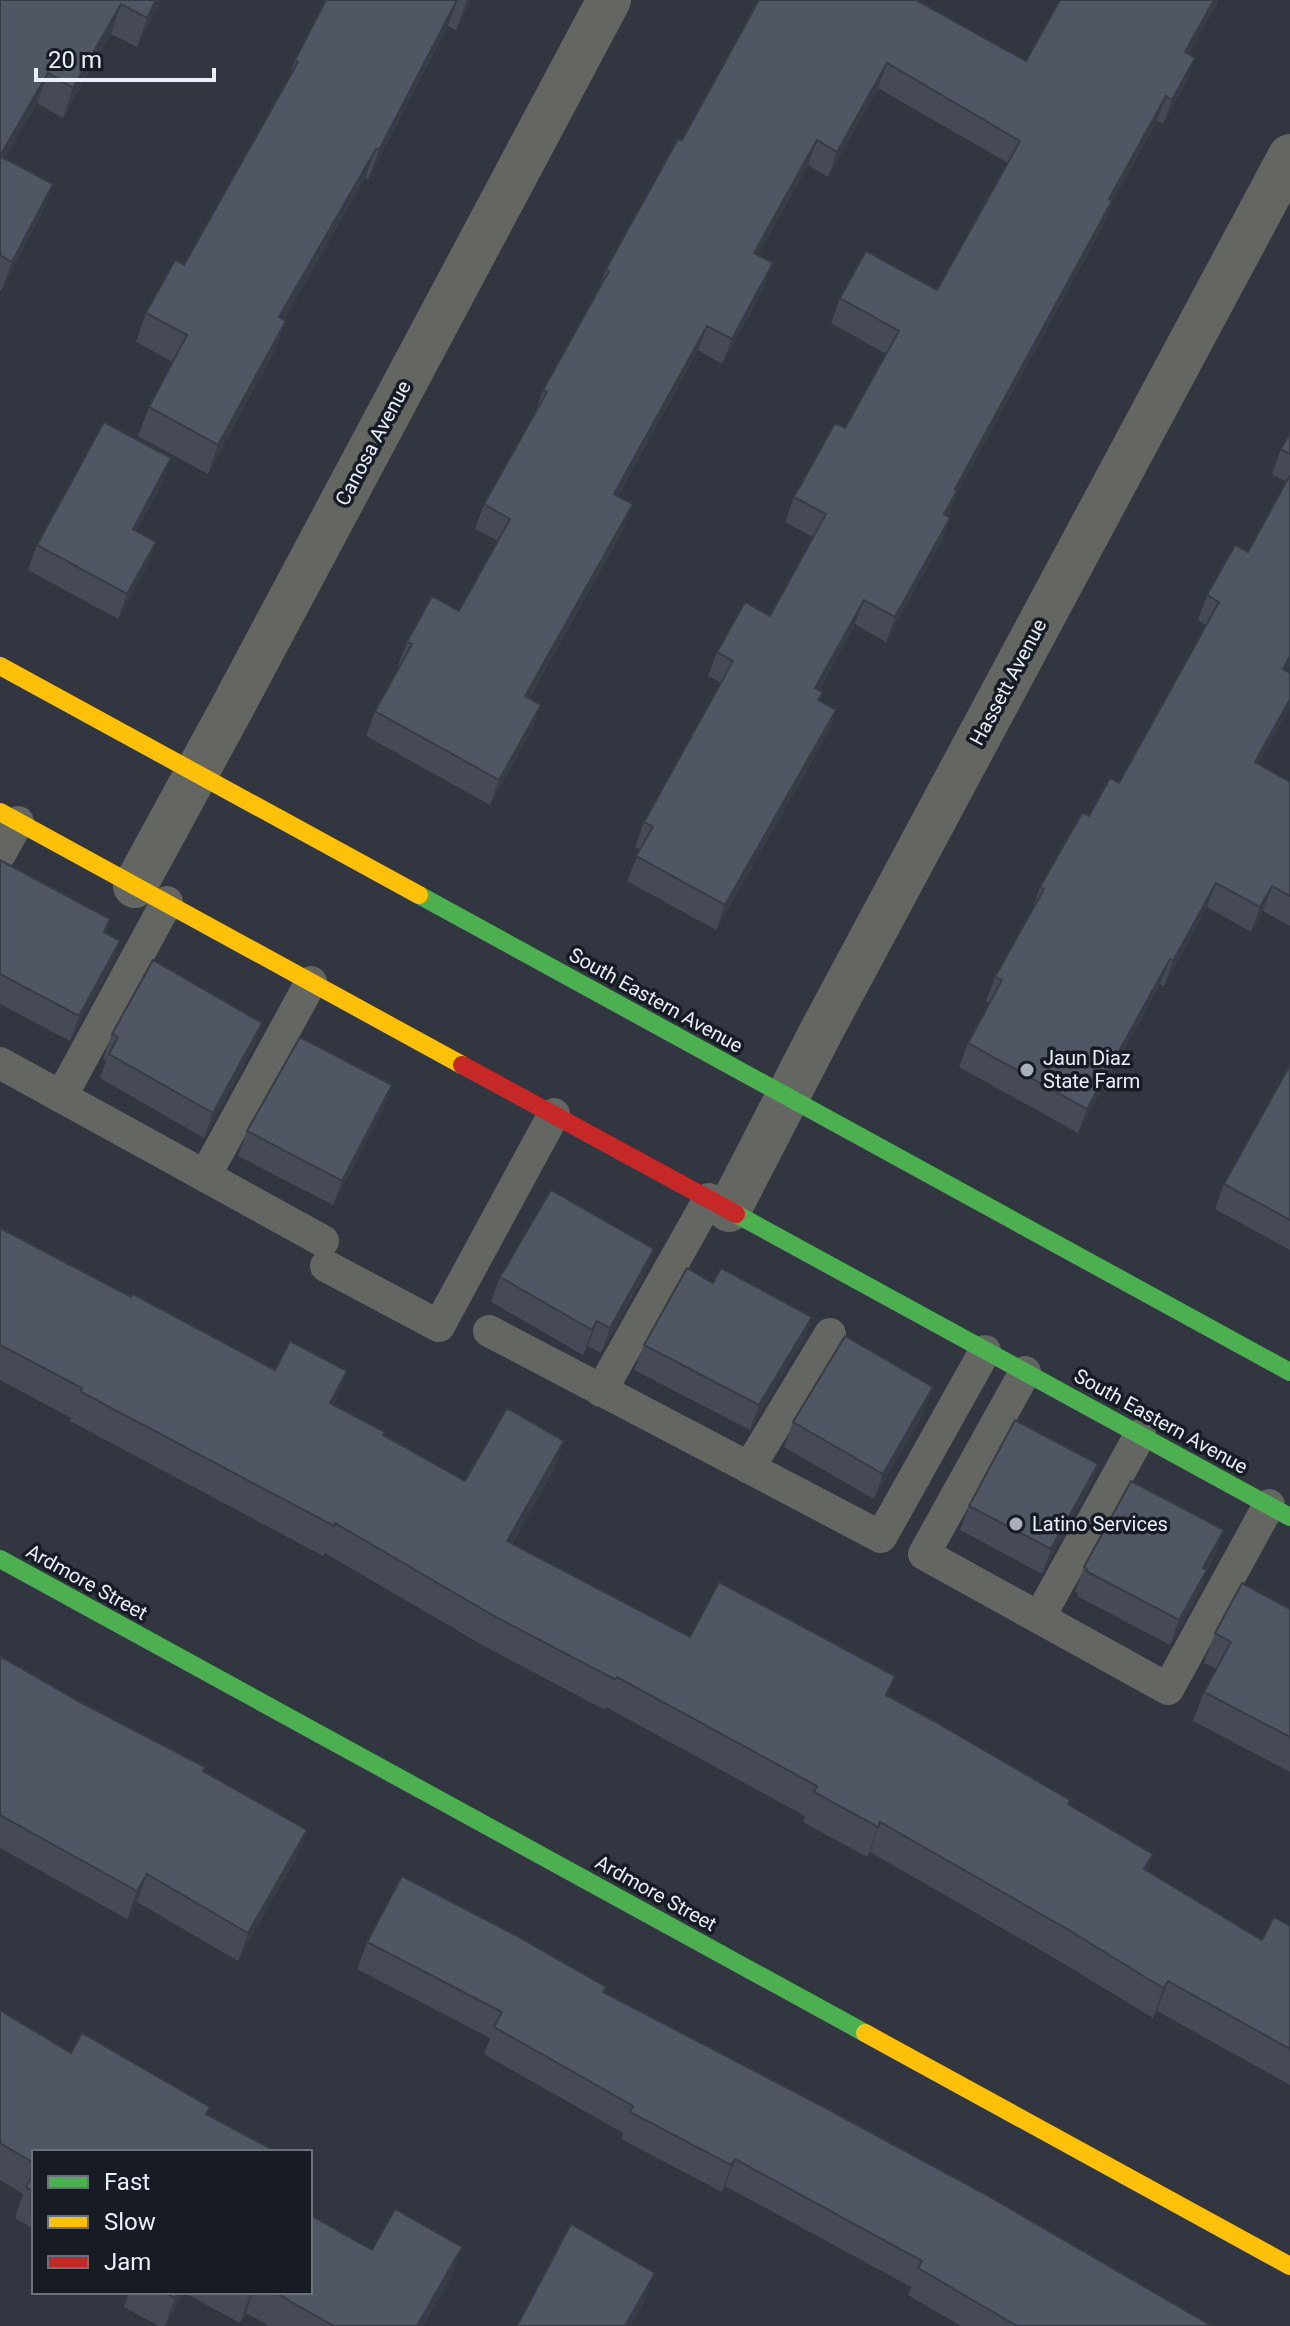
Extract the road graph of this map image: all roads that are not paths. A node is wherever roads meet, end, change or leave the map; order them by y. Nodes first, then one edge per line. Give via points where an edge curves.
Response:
1 (609, 0) edge
2 (1290, 156) edge
3 (0, 666) edge
4 (197, 774) junction
5 (9, 817) edge
6 (0, 854) edge
7 (151, 894) junction
8 (311, 982) junction
9 (0, 1063) edge
10 (61, 1097) junction
11 (787, 1097) junction
12 (554, 1114) junction
13 (205, 1176) junction
14 (719, 1205) junction
15 (489, 1331) dead end
16 (830, 1334) dead end
17 (985, 1351) junction
18 (1025, 1372) junction
19 (1290, 1372) edge
20 (601, 1391) junction
21 (1140, 1435) junction
22 (749, 1468) junction
23 (1280, 1511) edge
24 (0, 1559) edge
25 (1039, 1618) junction
26 (1290, 2266) edge

1 - 4 street, Canosa Avenue
2 - 11 street, Hassett Avenue
3 - 4 main road, South Eastern Avenue
4 - 7 street, Canosa Avenue
4 - 11 main road, South Eastern Avenue
5 - 6 lane
5 - 7 main road, South Eastern Avenue
7 - 8 main road, South Eastern Avenue
7 - 10 lane
8 - 12 main road, South Eastern Avenue
8 - 13 lane
9 - 10 lane
10 - 13 lane
11 - 14 street, Hassett Avenue
11 - 19 main road, South Eastern Avenue
12 - 13 lane via 439,1326
12 - 14 main road, South Eastern Avenue
14 - 17 main road, South Eastern Avenue
14 - 20 lane
15 - 20 lane
16 - 22 lane
17 - 18 main road, South Eastern Avenue
17 - 22 lane via 881,1537
18 - 21 main road, South Eastern Avenue
18 - 25 lane via 924,1554
20 - 22 lane
21 - 23 main road, South Eastern Avenue
21 - 25 lane
23 - 25 lane via 1168,1689
24 - 26 main road, Ardmore Street

